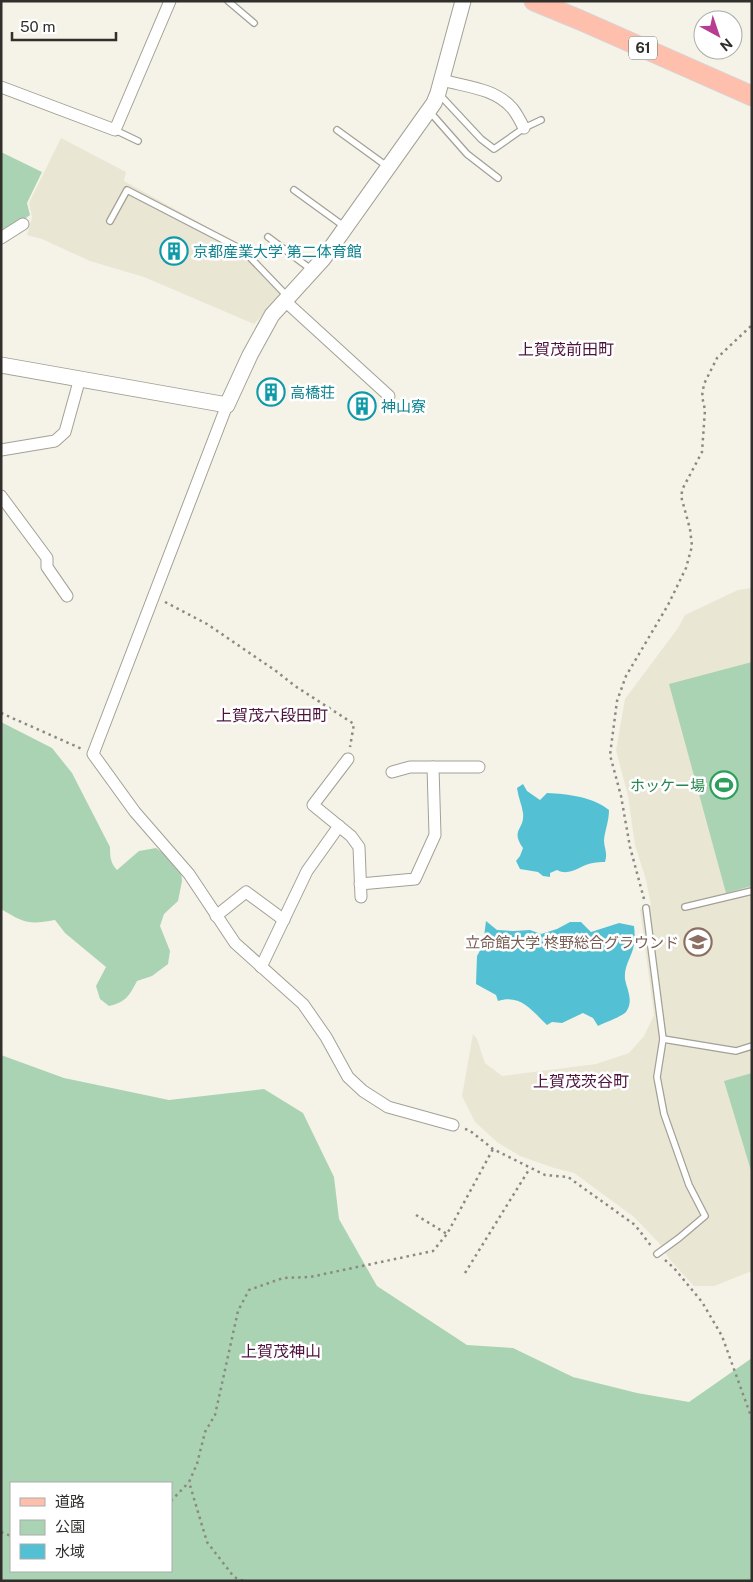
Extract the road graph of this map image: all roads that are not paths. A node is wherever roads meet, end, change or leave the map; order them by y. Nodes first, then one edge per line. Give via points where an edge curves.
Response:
1 (170, 1) edge
2 (228, 1) edge
3 (463, 1) edge
4 (534, 1) edge
5 (254, 23) dead end
6 (440, 86) junction
7 (1, 88) edge
8 (752, 96) edge
9 (429, 110) junction
10 (540, 120) dead end
11 (524, 128) junction
12 (115, 130) junction
13 (337, 130) dead end
14 (138, 142) dead end
15 (388, 167) junction
16 (498, 178) dead end
17 (294, 190) dead end
18 (110, 221) dead end
19 (23, 224) dead end
20 (346, 227) junction
21 (268, 237) dead end
22 (1, 238) edge
23 (313, 271) junction
24 (287, 299) junction
25 (1, 365) edge
26 (80, 378) junction
27 (389, 396) dead end
28 (228, 405) junction
29 (1, 450) edge
30 (1, 496) edge
31 (67, 596) dead end
32 (348, 759) road end
33 (479, 766) dead end
34 (433, 767) junction
35 (392, 772) dead end
36 (339, 826) junction
37 (360, 884) junction
38 (752, 892) edge
39 (361, 897) dead end
40 (685, 907) dead end
41 (646, 908) road end
42 (216, 916) junction
43 (284, 920) junction
44 (261, 967) junction
45 (663, 1039) junction
46 (752, 1046) edge
47 (453, 1125) road end
48 (657, 1254) road end

1 - 12 street
2 - 5 lane
3 - 6 street
4 - 8 main road, 61
6 - 9 street
6 - 11 street via 479,88 499,96 513,109
6 - 11 lane via 481,139 494,149
7 - 12 street
9 - 15 street
9 - 16 lane via 467,154
10 - 11 lane
12 - 14 lane
13 - 15 lane
15 - 20 street
17 - 20 lane
18 - 24 lane via 127,190 243,250
19 - 22 street
20 - 23 street
21 - 23 lane
23 - 24 street
24 - 27 street
24 - 28 street via 272,315
25 - 26 street
26 - 28 street
26 - 29 street via 65,432 56,441
28 - 42 street via 93,754 135,812 189,874
30 - 31 street via 47,558 47,567
32 - 36 street via 313,805
33 - 34 street
34 - 35 street via 410,767
34 - 37 street via 434,835 415,879
36 - 37 street via 359,847
36 - 43 street via 307,871
37 - 39 street
38 - 40 lane
41 - 45 lane
42 - 43 street via 246,892
42 - 44 street via 235,943
43 - 44 street
44 - 47 street via 303,1004 326,1037 348,1078 363,1091 388,1107
45 - 46 lane via 736,1051
45 - 48 lane via 657,1077 664,1114 689,1185 705,1216

